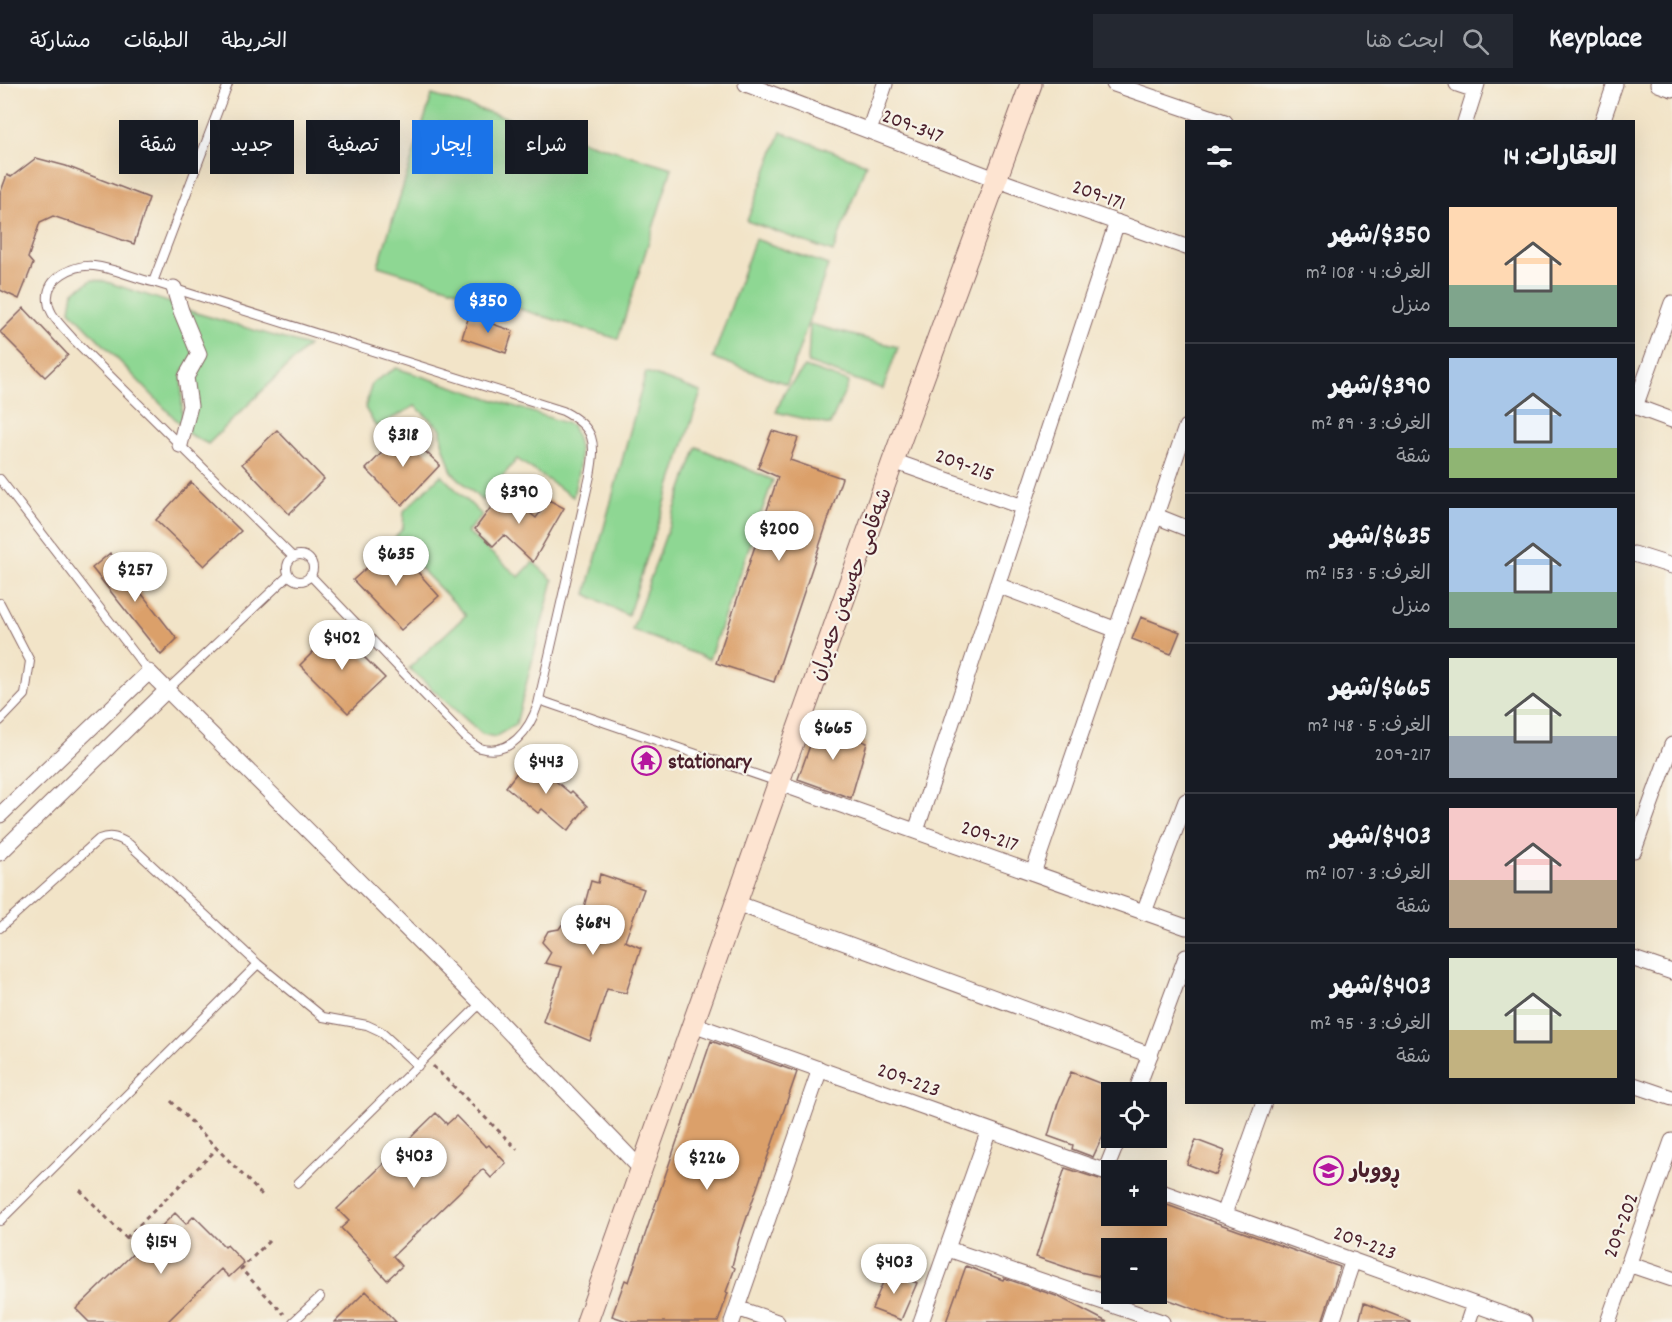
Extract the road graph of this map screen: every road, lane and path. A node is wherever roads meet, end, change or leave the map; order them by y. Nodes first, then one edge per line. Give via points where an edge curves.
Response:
1 (228, 84) edge
2 (749, 84) edge
3 (885, 84) edge
4 (1032, 84) edge
5 (1114, 84) edge
6 (1457, 84) edge
7 (1615, 84) edge
8 (1658, 84) edge
9 (1476, 87) edge
10 (1672, 89) edge
11 (1220, 120) edge
12 (1466, 120) edge
13 (1603, 120) edge
14 (869, 131) junction
15 (998, 180) junction
16 (1117, 222) junction
17 (1185, 247) edge
18 (153, 282) junction
19 (174, 288) junction
20 (1672, 303) edge
21 (1635, 403) edge
22 (1635, 406) edge
23 (1672, 420) edge
24 (1185, 430) edge
25 (180, 445) junction
26 (894, 461) junction
27 (0, 479) edge
28 (1023, 507) junction
29 (1156, 516) junction
30 (1185, 528) edge
31 (1635, 554) edge
32 (293, 557) junction
33 (1672, 566) edge
34 (289, 575) junction
35 (310, 575) junction
36 (997, 585) junction
37 (0, 603) edge
38 (1117, 630) junction
39 (149, 672) junction
40 (167, 690) junction
41 (538, 700) junction
42 (0, 722) edge
43 (1672, 745) edge
44 (779, 783) junction
45 (1185, 804) edge
46 (0, 815) edge
47 (1639, 816) edge
48 (916, 831) junction
49 (1635, 843) edge
50 (0, 853) edge
51 (1033, 873) junction
52 (736, 903) junction
53 (1144, 912) junction
54 (1185, 927) edge
55 (0, 928) edge
56 (1635, 959) edge
57 (1185, 960) edge
58 (258, 964) junction
59 (1672, 972) edge
60 (481, 1003) junction
61 (693, 1024) junction
62 (1149, 1055) junction
63 (426, 1059) junction
64 (418, 1066) junction
65 (819, 1069) junction
66 (1140, 1082) edge
67 (1635, 1085) edge
68 (1672, 1098) edge
69 (171, 1101) dead end
70 (1263, 1104) edge
71 (989, 1130) junction
72 (1672, 1142) edge
73 (217, 1149) junction
74 (516, 1149) dead end
75 (641, 1170) junction
76 (1101, 1170) edge
77 (298, 1183) dead end
78 (80, 1190) dead end
79 (1167, 1194) edge
80 (265, 1198) dead end
81 (1224, 1214) junction
82 (0, 1221) edge
83 (126, 1238) junction
84 (269, 1240) dead end
85 (131, 1243) dead end
86 (948, 1249) junction
87 (1353, 1260) junction
88 (1628, 1264) junction
89 (1672, 1280) edge
90 (320, 1297) dead end
91 (1474, 1304) junction
92 (284, 1314) dead end
93 (735, 1315) edge
94 (293, 1322) edge
95 (587, 1322) edge
96 (777, 1322) edge
97 (921, 1322) edge
98 (1162, 1322) edge
99 (1332, 1322) edge
100 (1468, 1322) edge
101 (1524, 1322) edge
102 (1608, 1322) edge

1 - 18 lane
2 - 14 street, 209-347
3 - 14 street
4 - 15 street, شەقامی حەسەن حەیران
5 - 11 street
6 - 9 street
7 - 13 street
8 - 10 street
9 - 12 street
14 - 15 street, 209-347
15 - 16 street, 209-171
15 - 26 street, شەقامی حەسەن حەیران
16 - 17 street, 209-171
16 - 28 street
18 - 19 lane
18 - 25 lane via 96,266 80,266 57,278 49,290 48,302 74,340
19 - 25 street via 199,354 186,377 190,405
19 - 41 lane via 563,411 586,426 594,445 593,458
20 - 21 street
22 - 23 street
24 - 29 street
25 - 32 lane
26 - 28 street, 209-215
26 - 44 street, شەقامی حەسەن حەیران
27 - 39 lane
28 - 36 street
29 - 30 street
29 - 38 street
31 - 33 street
32 - 34 lane via 288,563
32 - 35 lane via 302,555 309,559 313,567
34 - 35 lane via 299,581
34 - 40 lane
35 - 41 lane via 459,731 479,747 493,749 516,741 532,720
36 - 38 street
36 - 48 street
37 - 42 lane via 30,661 25,695
38 - 51 street
39 - 40 street
39 - 46 street
40 - 50 street
40 - 60 street
41 - 44 lane
43 - 47 street
44 - 48 street, 209-217
44 - 52 street, شەقامی حەسەن حەیران
45 - 53 street
47 - 49 street
48 - 51 street, 209-217
51 - 53 street, 209-217
52 - 61 street, شەقامی حەسەن حەیران
52 - 62 street
53 - 54 street, 209-217
55 - 58 lane via 99,839 117,837
56 - 59 street
57 - 62 street
58 - 64 lane via 323,1017 380,1031
58 - 82 lane
60 - 63 lane
60 - 75 street
61 - 65 street, 209-223
61 - 75 street, شەقامی حەسەن حەیران
62 - 66 street
63 - 64 lane
63 - 74 path
64 - 77 lane
65 - 71 street, 209-223
65 - 93 street
67 - 68 street
69 - 73 path
70 - 81 street
71 - 76 street, 209-223
71 - 86 street
72 - 88 street, 209-202
73 - 80 path
73 - 83 path
75 - 95 street, شەقامی حەسەن حەیران
78 - 83 path
79 - 81 street, 209-223
81 - 87 street, 209-223
83 - 85 path
84 - 92 path via 241,1269
86 - 97 street
86 - 98 street
87 - 91 street, 209-223
87 - 99 street
88 - 89 street
88 - 102 street, 209-202
90 - 94 lane
91 - 100 street
91 - 101 street, 209-223
93 - 96 street

